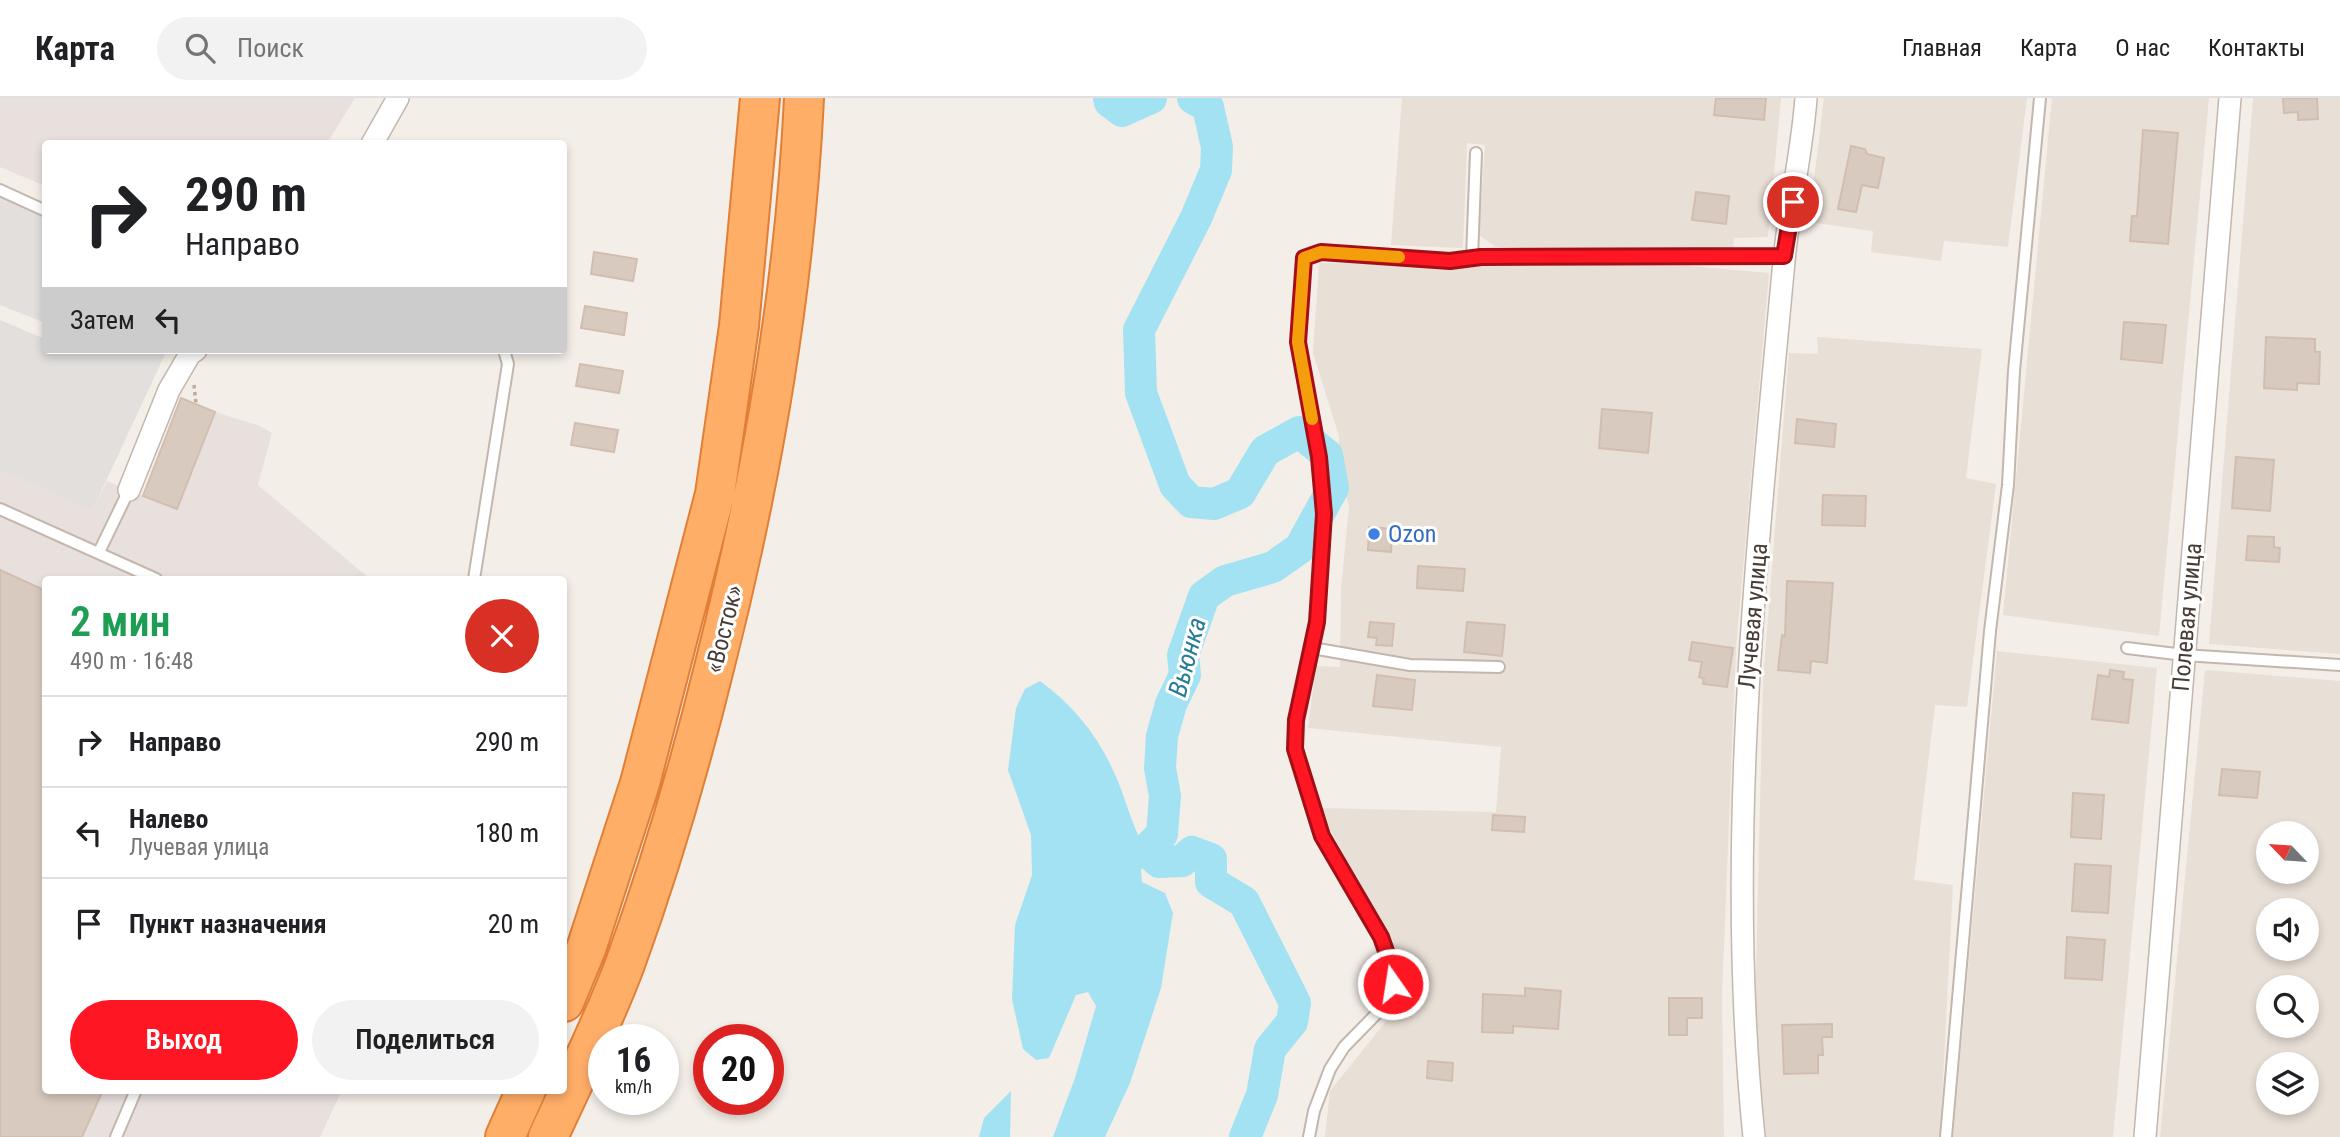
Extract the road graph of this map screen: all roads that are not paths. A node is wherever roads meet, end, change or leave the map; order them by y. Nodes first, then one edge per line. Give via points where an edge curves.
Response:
1 (398, 98) edge
2 (760, 98) edge
3 (804, 98) edge
4 (1806, 98) edge
5 (2040, 98) edge
6 (2230, 98) edge
7 (374, 140) edge
8 (1476, 153) dead end
9 (0, 190) edge
10 (42, 209) edge
11 (1784, 256) junction
12 (1472, 258) junction
13 (191, 354) edge
14 (505, 354) edge
15 (129, 490) joint
16 (0, 509) edge
17 (99, 552) junction
18 (150, 576) edge
19 (474, 576) edge
20 (1311, 648) junction
21 (2127, 648) dead end
22 (2184, 655) junction
23 (2340, 665) edge
24 (1499, 667) dead end
25 (567, 995) edge
26 (134, 1094) edge
27 (524, 1094) edge
28 (116, 1137) edge
29 (505, 1137) edge
30 (548, 1137) edge
31 (1309, 1137) edge
32 (1754, 1137) edge
33 (1946, 1137) edge
34 (2145, 1137) edge

1 - 7 street
2 - 25 highway, «Восток» via 739,326 715,494 640,783
3 - 30 highway, «Восток» via 800,184 774,380 737,579 682,793 654,881 623,968
4 - 11 street, Лучевая улица
5 - 33 lane
6 - 22 street, Полевая улица
8 - 12 lane
9 - 10 lane
11 - 12 lane
11 - 32 street, Лучевая улица via 1745,718 1741,926
12 - 20 lane via 1450,261 1321,252 1304,258 1298,342 1319,457 1324,514
13 - 15 street via 169,390
14 - 19 lane via 508,364
15 - 17 lane
16 - 17 lane
17 - 18 lane
20 - 24 lane via 1410,665
20 - 31 lane via 1296,720 1295,749 1322,836 1381,937 1393,984 1387,1004 1344,1047 1330,1069
21 - 22 lane
22 - 23 lane
22 - 34 street, Полевая улица
26 - 28 lane
27 - 29 highway

